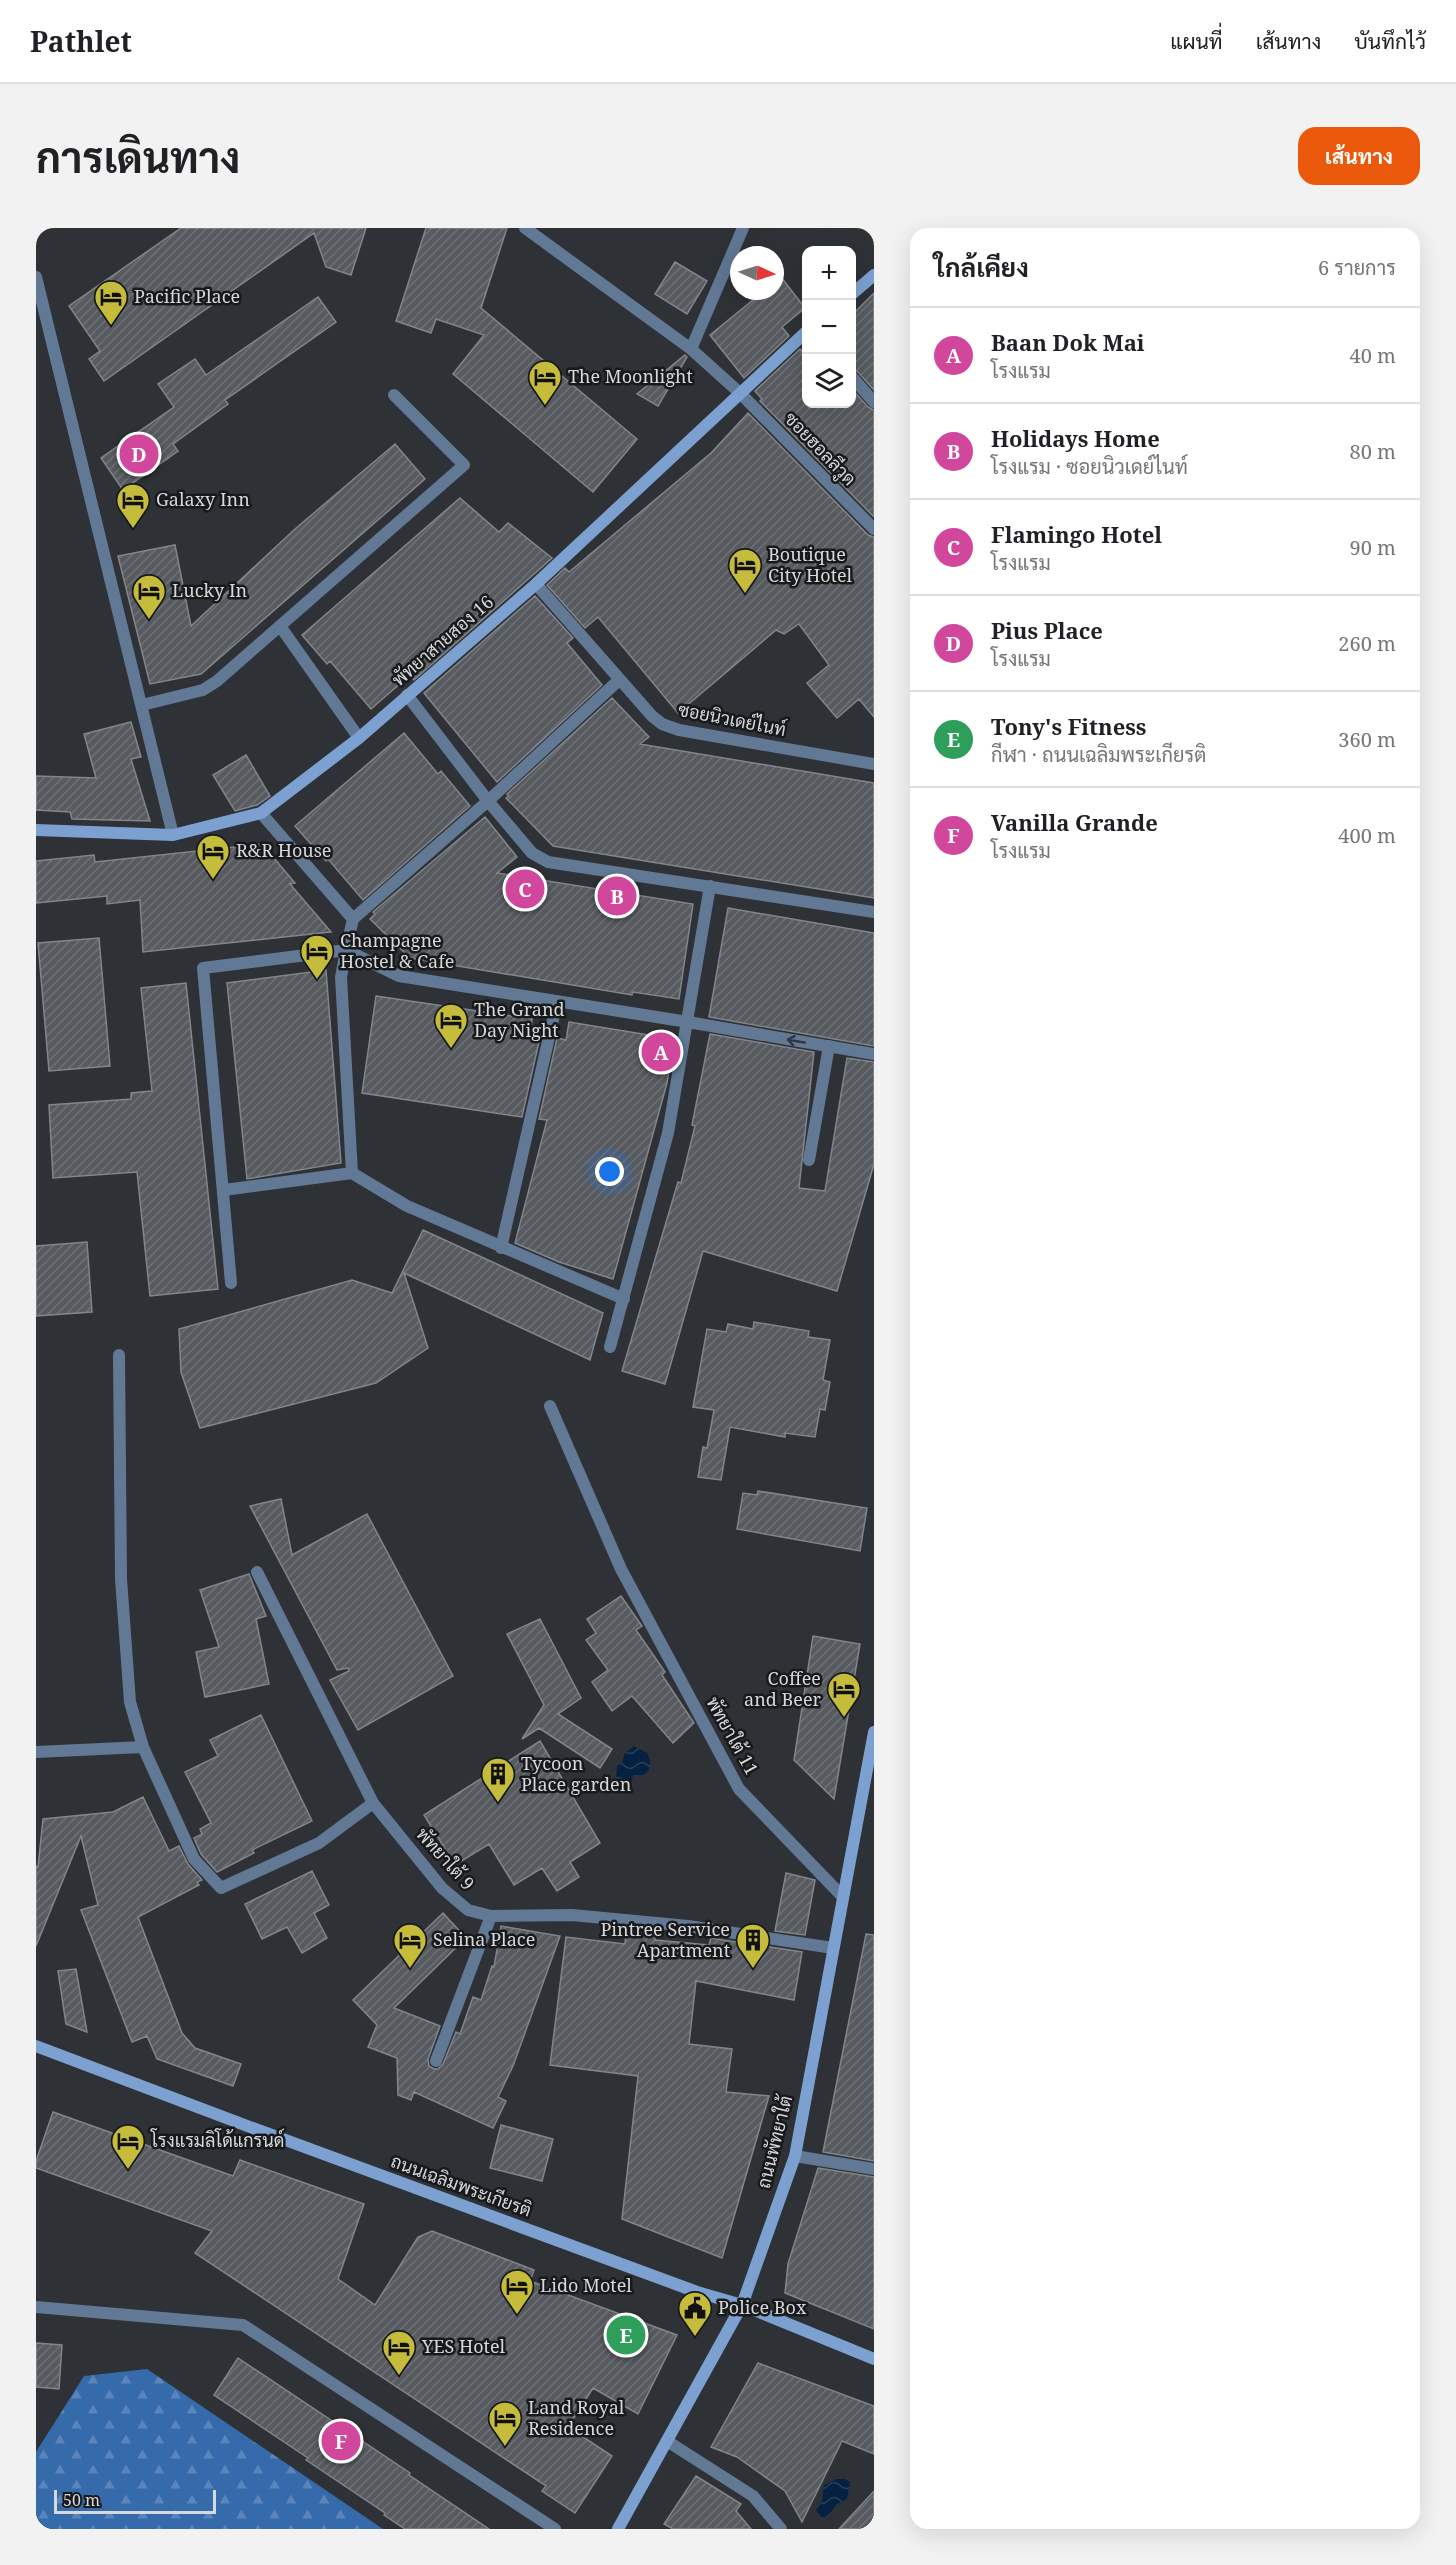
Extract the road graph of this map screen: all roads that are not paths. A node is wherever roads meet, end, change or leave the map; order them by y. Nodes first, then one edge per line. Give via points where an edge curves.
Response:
1 (525, 228) edge
2 (742, 228) edge
3 (874, 275) edge
4 (36, 277) edge
5 (856, 291) edge
6 (802, 337) edge
7 (691, 349) junction
8 (856, 382) edge
9 (741, 394) junction
10 (394, 395) dead end
11 (874, 402) edge
12 (874, 529) edge
13 (536, 585) junction
14 (280, 626) junction
15 (619, 680) junction
16 (407, 695) junction
17 (142, 705) junction
18 (359, 738) junction
19 (874, 764) edge
20 (488, 801) junction
21 (261, 813) junction
22 (36, 830) edge
23 (173, 835) junction
24 (710, 886) junction
25 (874, 912) edge
26 (353, 918) junction
27 (346, 950) junction
28 (557, 1002) junction
29 (688, 1022) junction
30 (829, 1046) junction
31 (874, 1054) edge
32 (809, 1160) dead end
33 (352, 1173) junction
34 (224, 1190) junction
35 (501, 1248) junction
36 (231, 1283) dead end
37 (624, 1299) junction
38 (610, 1347) dead end
39 (119, 1355) dead end
40 (550, 1406) dead end
41 (257, 1572) dead end
42 (874, 1732) edge
43 (143, 1747) junction
44 (36, 1752) edge
45 (870, 1769) edge
46 (373, 1803) junction
47 (843, 1897) junction
48 (491, 1916) junction
49 (833, 1948) junction
50 (36, 2046) edge
51 (436, 2061) dead end
52 (795, 2156) junction
53 (874, 2169) edge
54 (742, 2305) junction
55 (36, 2307) edge
56 (874, 2359) edge
57 (667, 2441) junction
58 (555, 2529) edge
59 (618, 2529) edge
60 (781, 2529) edge

1 - 7 street, ซอยฮอลลีวูด
2 - 7 street
3 - 5 main road
4 - 17 street
6 - 9 main road, พัทยาสายสอง 16
7 - 9 street, ซอยฮอลลีวูด
8 - 11 street
9 - 12 street, ซอยฮอลลีวูด
9 - 13 main road, พัทยาสายสอง 16
10 - 14 street via 464,465
13 - 15 street, ซอยนิวเดย์ไนท์
13 - 16 main road, พัทยาสายสอง 16
14 - 17 street via 203,690
14 - 18 street
15 - 19 street, ซอยนิวเดย์ไนท์ via 652,716 678,730
15 - 20 street
16 - 18 main road, พัทยาสายสอง 16
16 - 20 street
17 - 23 street
18 - 21 main road, พัทยาสายสอง 16
20 - 24 street via 532,853 548,862
20 - 26 street
21 - 23 main road, พัทยาสายสอง 16
21 - 26 street
22 - 23 main road, พัทยาสายสอง 16
24 - 25 street
24 - 29 street
26 - 27 street
27 - 28 street via 399,976
27 - 33 street via 341,977
27 - 34 street via 203,968
28 - 29 street
28 - 35 street
30 -> 29 street
29 - 37 street via 668,1133
30 - 31 street
30 - 32 street
33 - 34 street
33 - 35 street via 407,1206
34 - 36 street
35 - 37 street
37 - 38 street
39 - 43 street via 121,1579 130,1702
40 - 47 street, พัทยาใต้ 11 via 621,1569 739,1789
41 - 46 street, พัทยาใต้ 9
42 - 45 main road, ถนนพัทยาใต้
43 - 44 street
43 - 46 street via 194,1859 221,1888 319,1844
45 - 47 main road, ถนนพัทยาใต้
46 - 48 street, พัทยาใต้ 9 via 442,1888 468,1910
47 - 49 main road, ถนนพัทยาใต้
48 - 49 street, พัทยาใต้ 9 via 572,1915 688,1926
48 - 51 street
49 - 52 main road, ถนนพัทยาใต้
50 - 54 main road, ถนนเฉลิมพระเกียรติ
52 - 53 street
52 - 54 main road, ถนนพัทยาใต้
54 - 56 main road, ถนนเฉลิมพระเกียรติ
54 - 57 main road, ถนนพัทยาใต้
55 - 58 street via 243,2325
57 - 59 main road, ถนนพัทยาใต้
57 - 60 street via 753,2496

